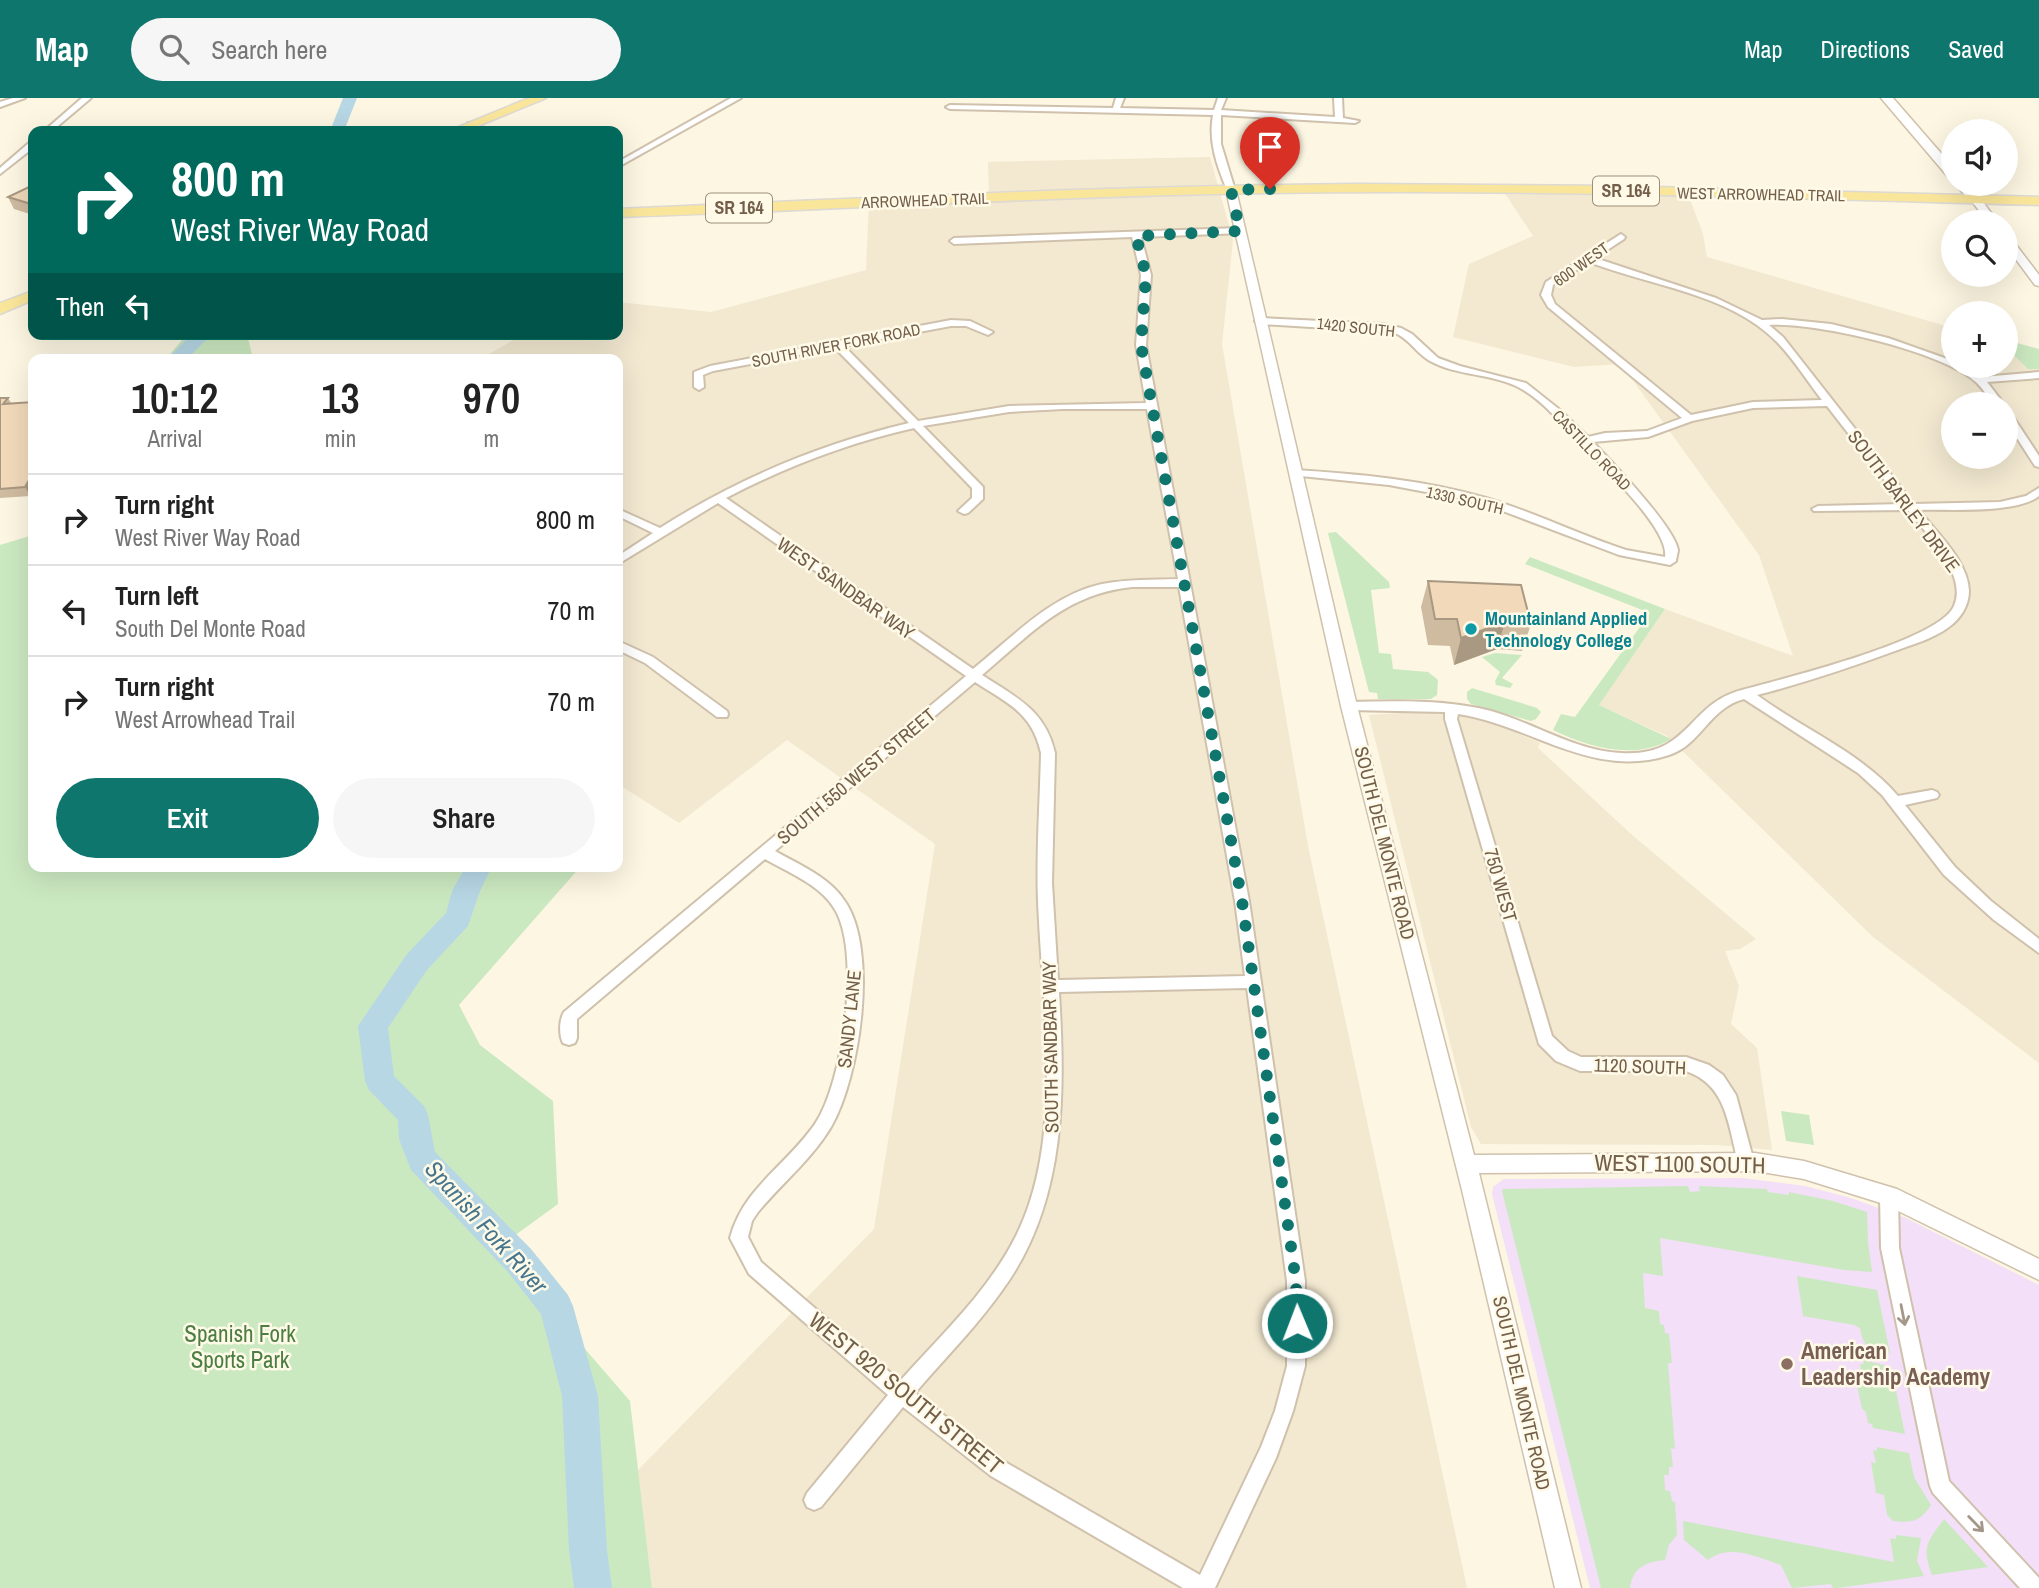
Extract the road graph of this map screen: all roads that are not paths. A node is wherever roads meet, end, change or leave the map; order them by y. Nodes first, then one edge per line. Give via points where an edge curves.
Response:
1 (21, 98) edge
2 (87, 98) edge
3 (540, 98) edge
4 (737, 98) edge
5 (1012, 98) edge
6 (1120, 98) edge
7 (1222, 98) edge
8 (1338, 98) edge
9 (1887, 98) edge
10 (0, 104) edge
11 (950, 107) dead end
12 (1007, 108) junction
13 (1117, 111) junction
14 (1216, 113) junction
15 (1339, 120) junction
16 (1355, 121) dead end
17 (471, 125) edge
18 (54, 126) edge
19 (28, 148) edge
20 (623, 162) edge
21 (1941, 162) edge
22 (0, 172) edge
23 (1231, 190) junction
24 (1972, 196) edge
25 (1975, 199) junction
26 (2039, 201) edge
27 (1984, 210) edge
28 (623, 213) edge
29 (1240, 231) junction
30 (1136, 236) junction
31 (1621, 237) dead end
32 (954, 241) dead end
33 (2018, 255) edge
34 (1588, 258) junction
35 (2039, 283) edge
36 (28, 297) edge
37 (0, 309) edge
38 (1260, 321) junction
39 (1761, 323) junction
40 (988, 332) dead end
41 (837, 345) junction
42 (1941, 361) edge
43 (2039, 375) edge
44 (1977, 378) edge
45 (1980, 380) junction
46 (1521, 385) joint
47 (699, 387) dead end
48 (1990, 392) edge
49 (1830, 403) junction
50 (1153, 406) junction
51 (1689, 419) junction
52 (917, 425) junction
53 (2018, 432) edge
54 (1580, 437) junction
55 (2039, 464) edge
56 (1295, 473) junction
57 (2039, 491) edge
58 (718, 498) junction
59 (1912, 507) junction
60 (1818, 509) dead end
61 (964, 511) dead end
62 (623, 514) edge
63 (661, 533) junction
64 (623, 558) edge
65 (1670, 561) joint
66 (1185, 583) junction
67 (623, 647) edge
68 (975, 676) junction
69 (1745, 693) junction
70 (1349, 706) junction
71 (1452, 708) junction
72 (722, 714) dead end
73 (1932, 795) dead end
74 (1894, 802) junction
75 (765, 852) junction
76 (2039, 947) edge
77 (1253, 982) junction
78 (1050, 986) junction
79 (569, 1038) dead end
80 (1562, 1056) joint
81 (1746, 1162) junction
82 (1466, 1164) junction
83 (1889, 1196) junction
84 (739, 1238) joint
85 (2039, 1270) edge
86 (901, 1394) junction
87 (814, 1500) dead end
88 (1204, 1588) edge
89 (1568, 1588) edge
90 (2034, 1588) edge

1 - 10 street
2 - 18 street
3 - 17 main road
4 - 20 street
5 - 12 street
6 - 13 street
7 - 14 street, SOUTH DEL MONTE ROAD
8 - 15 street
9 - 21 main road
11 - 12 street
12 - 13 street
13 - 14 street
14 - 15 street
14 - 23 street, SOUTH DEL MONTE ROAD via 1216,135
15 - 16 street
19 - 22 street
23 - 25 main road, WEST ARROWHEAD TRAIL / SR 164 via 1503,188
23 - 28 main road, ARROWHEAD TRAIL / SR 164
23 - 29 street, SOUTH DEL MONTE ROAD
24 - 25 main road
25 - 26 main road, WEST ARROWHEAD TRAIL / SR 164
25 - 27 street
29 - 30 street
29 - 38 street, SOUTH DEL MONTE ROAD
30 - 32 street
30 - 50 street via 1146,275 1141,345
31 - 34 street, 600 WEST
33 - 35 street
34 - 39 street via 1718,302
34 - 51 street, 600 WEST via 1549,284 1546,295 1551,305
36 - 37 main road
38 - 46 street, 1420 SOUTH via 1398,330 1440,363
38 - 56 street, SOUTH DEL MONTE ROAD
39 - 42 street via 1813,323
39 - 49 street, SOUTH BARLEY DRIVE via 1780,339
40 - 41 street, SOUTH RIVER FORK ROAD via 967,323 951,323
41 - 47 street, SOUTH RIVER FORK ROAD via 710,369 698,374
41 - 52 street
43 - 45 street
44 - 45 street
45 - 48 street
46 - 54 street, CASTILLO ROAD via 1538,394
49 - 51 street via 1753,405
49 - 59 street, SOUTH BARLEY DRIVE
50 - 52 street via 1007,409
50 - 66 street
51 - 54 street via 1648,434
52 - 58 street via 813,455
52 - 61 street via 978,487 977,499
53 - 55 street
54 - 65 street, CASTILLO ROAD via 1607,461 1662,531 1672,550
56 - 65 street, 1330 SOUTH via 1355,477 1481,500 1628,553
56 - 70 street, SOUTH DEL MONTE ROAD
57 - 59 street via 2030,498 2000,505
58 - 63 street
58 - 68 street, WEST SANDBAR WAY
59 - 60 street
59 - 69 street, SOUTH BARLEY DRIVE via 1964,584 1958,612 1948,624 1815,676
62 - 63 street
63 - 64 street
66 - 68 street, SOUTH 550 WEST STREET via 1106,585 1073,596
66 - 77 street
67 - 72 street via 649,660
68 - 75 street, SOUTH 550 WEST STREET
68 - 78 street, SOUTH SANDBAR WAY via 1027,711 1044,735 1048,752 1045,897
69 - 71 street, SOUTH BARLEY DRIVE via 1713,706 1682,744 1648,757 1580,750 1488,715
69 - 74 street via 1857,765
70 - 71 street
70 - 82 street, SOUTH DEL MONTE ROAD
71 - 80 street, 750 WEST via 1451,719 1545,1039
73 - 74 street
74 - 76 street via 1955,877
75 - 79 street, SOUTH 550 WEST STREET via 569,1016
75 - 84 street, SANDY LANE via 811,879 839,903 850,921 855,967 848,1056 840,1092 800,1156 745,1217
77 - 78 street
77 - 88 street via 1296,1282 1296,1366 1269,1451
78 - 86 street, SOUTH SANDBAR WAY via 1051,1151 1040,1197 1025,1236 981,1306
80 - 81 street, 1120 SOUTH via 1580,1064 1686,1064 1703,1070 1727,1095
81 - 82 street, WEST 1100 SOUTH
81 - 83 street, WEST 1100 SOUTH via 1804,1170
82 - 89 street, SOUTH DEL MONTE ROAD
83 - 85 street, WEST 1100 SOUTH
83 -> 90 street via 1890,1248 1940,1486
84 - 86 street, WEST 920 SOUTH STREET via 755,1268
86 - 87 street, SOUTH SANDBAR WAY
86 - 88 street, WEST 920 SOUTH STREET via 998,1469

